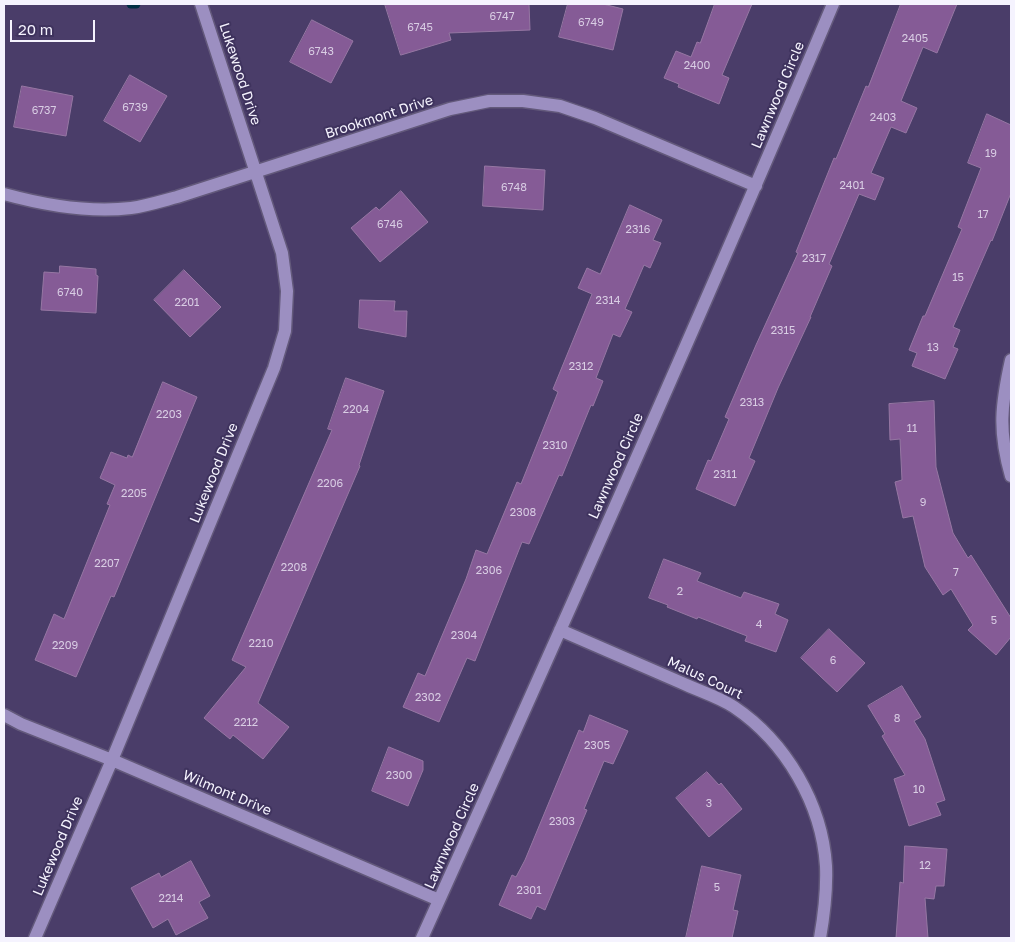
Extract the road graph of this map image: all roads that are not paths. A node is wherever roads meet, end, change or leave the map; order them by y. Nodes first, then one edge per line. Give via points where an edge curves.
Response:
1 (201, 4) edge
2 (833, 4) edge
3 (257, 172) junction
4 (756, 186) junction
5 (4, 194) edge
6 (1011, 360) edge
7 (1011, 476) edge
8 (560, 630) junction
9 (4, 715) edge
10 (112, 760) junction
11 (439, 900) junction
12 (35, 938) edge
13 (422, 938) edge
14 (820, 938) edge

1 - 3 street, Lukewood Drive
2 - 4 street, Lawnwood Circle
3 - 4 street, Brookmont Drive via 450,109 489,101 524,101 560,106 595,118
3 - 5 street, Brookmont Drive via 176,198 131,208 79,208 37,203
3 - 10 street, Lukewood Drive via 282,253 287,291 285,331 274,368
4 - 8 street, Lawnwood Circle
6 - 7 street via 1001,425
8 - 11 street, Lawnwood Circle
8 - 14 street, Malus Court via 733,706 762,729 807,791 821,830 826,866 825,912
9 - 10 street, Wilmont Drive
10 - 11 street, Wilmont Drive
10 - 12 street, Lukewood Drive
11 - 13 street, Lawnwood Circle

